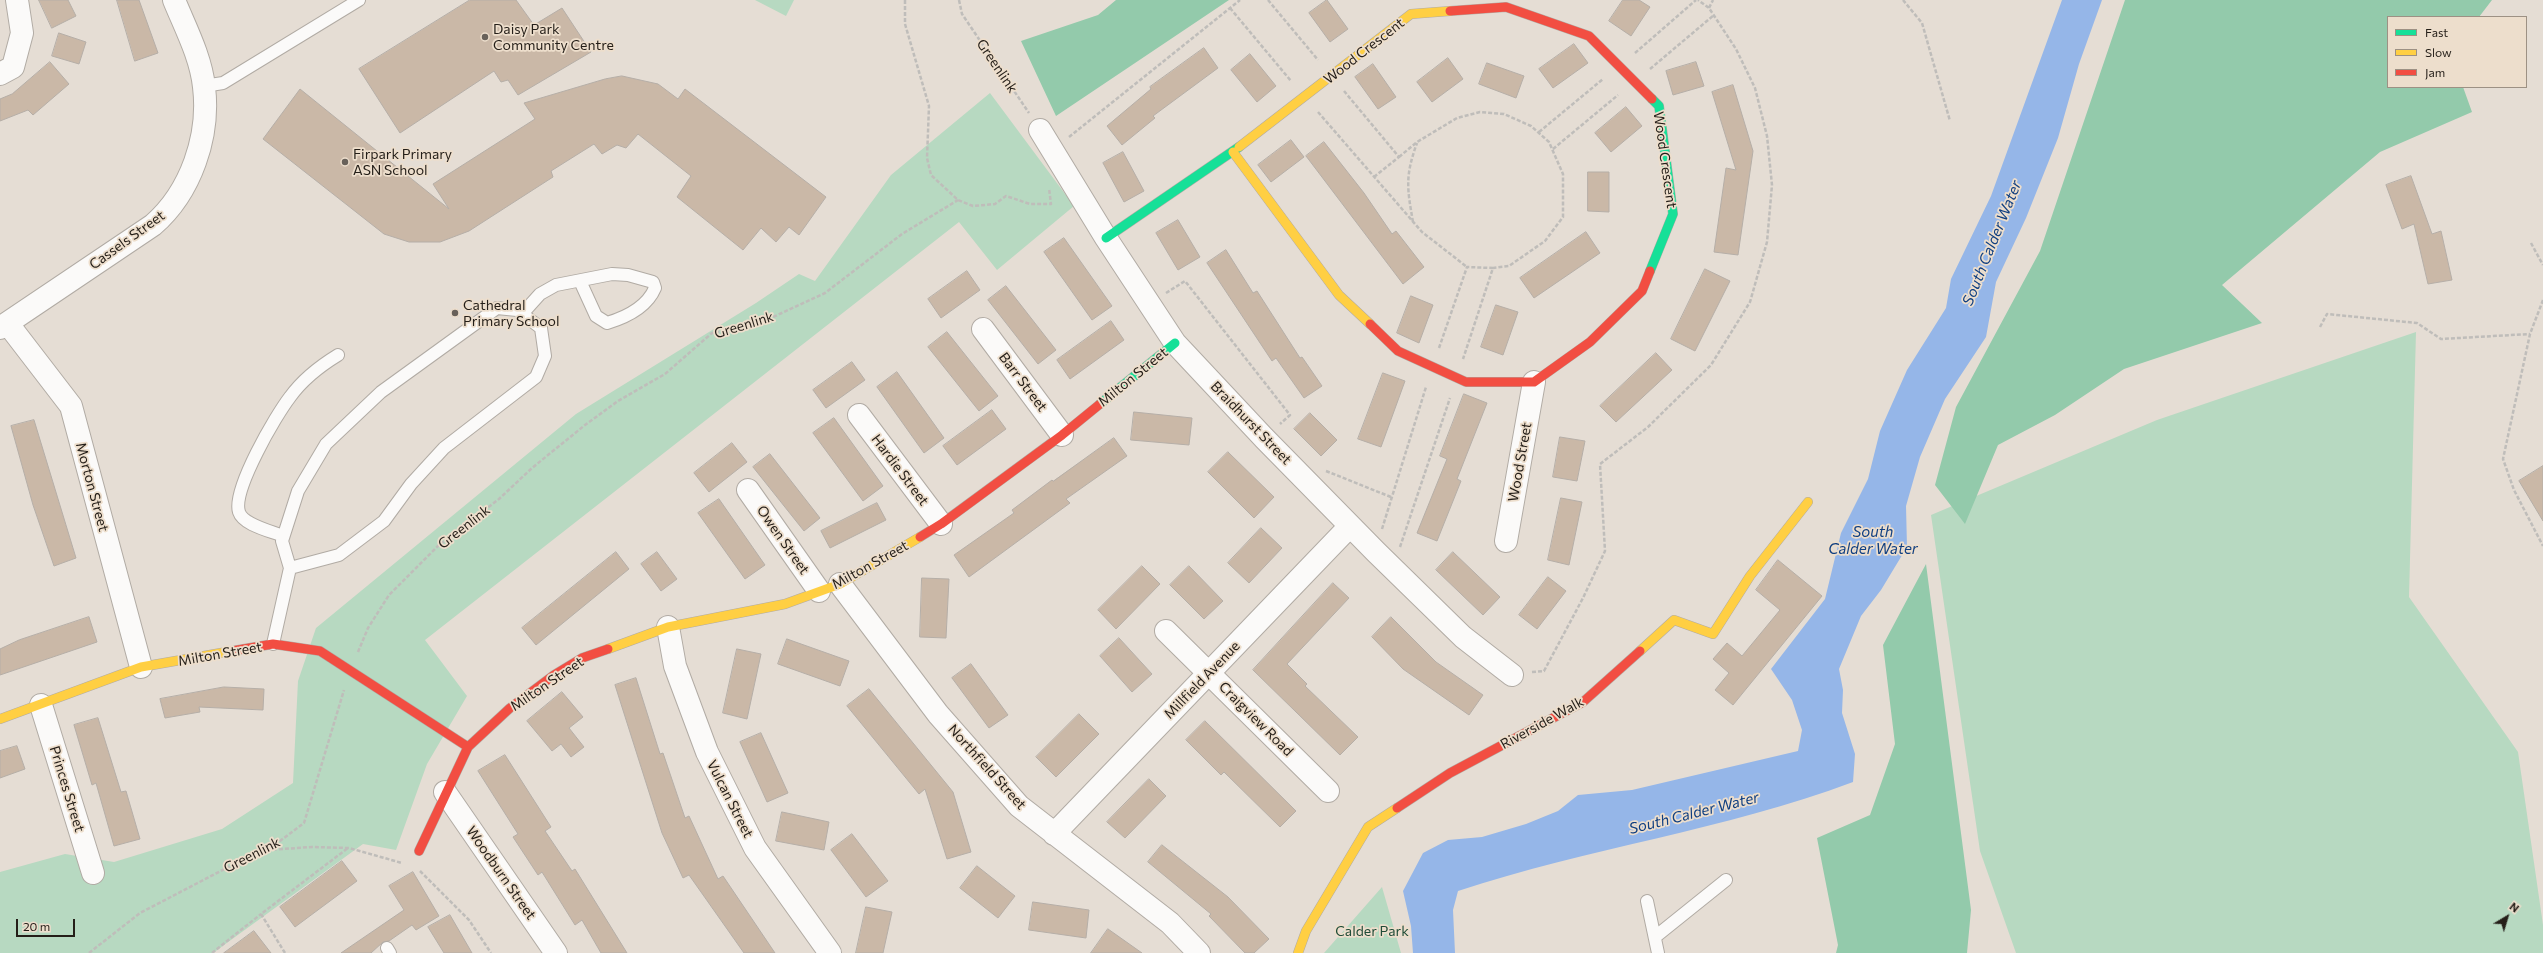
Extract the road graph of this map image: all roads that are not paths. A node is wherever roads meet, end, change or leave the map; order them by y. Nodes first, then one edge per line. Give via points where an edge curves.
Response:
1 (17, 0) edge
2 (174, 0) edge
3 (359, 0) edge
4 (0, 74) edge
5 (204, 86) junction
6 (1040, 130) road end
7 (1233, 152) junction
8 (1106, 238) junction
9 (580, 281) junction
10 (522, 314) junction
11 (4, 326) edge
12 (983, 329) dead end
13 (1175, 343) junction
14 (338, 355) dead end
15 (1534, 382) junction
16 (859, 416) dead end
17 (1062, 435) junction
18 (748, 490) dead end
19 (1808, 502) dead end
20 (941, 524) junction
21 (1350, 526) junction
22 (283, 536) junction
23 (1506, 541) dead end
24 (290, 568) junction
25 (840, 584) junction
26 (819, 591) junction
27 (668, 627) junction
28 (1166, 630) dead end
29 (273, 644) junction
30 (141, 668) junction
31 (1209, 673) junction
32 (1512, 675) road end
33 (41, 705) junction
34 (0, 719) edge
35 (468, 747) junction
36 (1328, 791) dead end
37 (446, 792) junction
38 (1054, 834) junction
39 (419, 851) road end
40 (93, 873) dead end
41 (1726, 880) dead end
42 (1648, 901) dead end
43 (1655, 937) junction
44 (556, 953) edge
45 (830, 953) edge
46 (1199, 953) edge
47 (1298, 953) edge
48 (1658, 953) edge

1 - 4 street via 22,33 13,66
2 - 5 street, Cassels Street via 198,62
3 - 5 lane via 223,83
5 - 11 street, Cassels Street via 203,124 197,155 191,175 167,212
6 - 8 street, Braidhurst Street
7 - 8 street, Wood Crescent
7 - 15 street via 1339,295 1398,351 1466,382
7 - 15 street, Wood Crescent via 1410,14 1506,7 1589,36 1659,106 1673,214 1642,291 1590,342
8 - 13 street, Braidhurst Street
9 - 9 lane via 612,274 628,275 653,282 655,288 650,299 633,312 607,323 596,316
9 - 10 lane via 556,286 540,294
10 - 22 lane via 517,310 497,308 381,392 326,444 298,491
10 - 24 lane via 541,328 545,356 536,377 444,448 411,484 384,521 339,555
11 - 30 street, Morton Street via 70,406
12 - 17 street, Barr Street
13 - 17 street, Milton Street
13 - 21 street, Braidhurst Street
14 - 22 lane via 320,366 290,396 256,454 237,500 239,513 246,520
15 - 23 street, Wood Street
16 - 20 street, Hardie Street
17 - 20 street, Milton Street
18 - 26 street, Owen Street
19 - 47 street, Riverside Walk via 1750,576 1713,634 1674,620 1583,702 1450,773 1368,827 1306,931
20 - 25 street, Milton Street
21 - 31 street, Millfield Avenue
21 - 32 street, Braidhurst Street via 1463,637
22 - 24 lane via 282,541
24 - 29 lane
25 - 26 street, Milton Street
25 - 38 street, Northfield Street via 938,714 1019,806
26 - 27 street, Milton Street via 785,604
27 - 35 street, Milton Street via 582,658 510,708
27 - 45 street, Vulcan Street via 675,666 707,752 755,848
28 - 31 street, Craigview Road
29 - 30 street, Milton Street
29 - 35 street, Milton Street via 320,651
30 - 33 street, Milton Street
31 - 36 street, Craigview Road
31 - 38 street, Millfield Avenue
33 - 34 street, Milton Street
33 - 40 street, Princes Street
35 - 37 street, Milton Street
37 - 39 street, Milton Street
37 - 44 street, Woodburn Street
38 - 46 street, Northfield Street via 1170,923
41 - 43 lane
42 - 43 lane
43 - 48 lane

